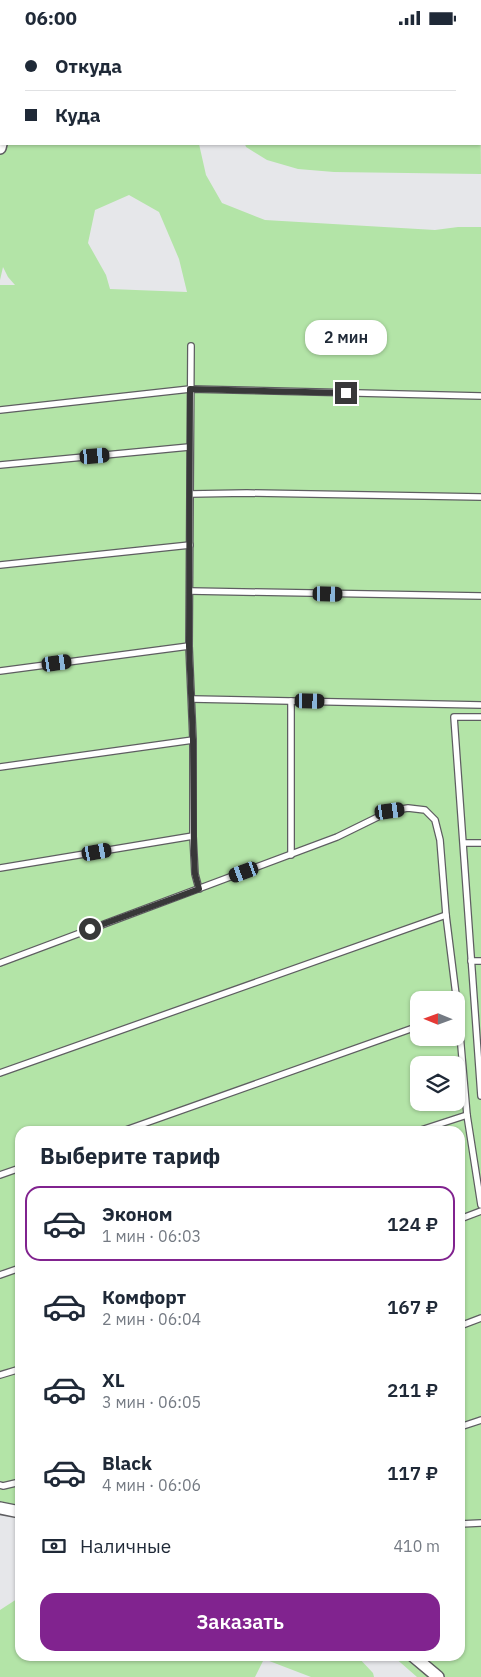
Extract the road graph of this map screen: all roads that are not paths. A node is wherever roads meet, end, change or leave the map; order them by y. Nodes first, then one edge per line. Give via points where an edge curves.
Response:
1 (191, 346) dead end
2 (190, 389) junction
3 (481, 397) edge
4 (0, 411) edge
5 (189, 447) junction
6 (0, 465) edge
7 (190, 494) junction
8 (481, 497) edge
9 (190, 545) junction
10 (0, 565) edge
11 (190, 591) junction
12 (481, 596) edge
13 (189, 646) junction
14 (0, 671) edge
15 (192, 699) junction
16 (291, 701) junction
17 (481, 705) edge
18 (481, 717) edge
19 (193, 740) junction
20 (0, 767) edge
21 (193, 836) junction
22 (464, 843) junction
23 (481, 843) edge
24 (291, 855) junction
25 (0, 868) edge
26 (199, 889) junction
27 (446, 915) junction
28 (471, 961) junction
29 (481, 961) edge
30 (0, 963) edge
31 (455, 991) edge
32 (410, 1029) edge
33 (460, 1046) edge
34 (0, 1073) edge
35 (481, 1097) edge
36 (467, 1115) junction
37 (137, 1126) edge
38 (433, 1126) edge
39 (15, 1170) edge
40 (0, 1175) edge
41 (481, 1205) edge
42 (481, 1211) edge
43 (465, 1217) edge
44 (15, 1270) edge
45 (0, 1275) edge
46 (481, 1318) edge
47 (465, 1324) edge
48 (15, 1370) edge
49 (0, 1375) edge
50 (481, 1420) edge
51 (465, 1425) edge
52 (15, 1483) edge
53 (0, 1485) edge
54 (0, 1508) edge
55 (15, 1511) edge
56 (481, 1523) edge
57 (465, 1524) edge
58 (419, 1661) edge
59 (438, 1677) edge

1 - 2 lane
2 - 3 lane
2 - 4 lane
2 - 5 lane
5 - 6 lane
5 - 7 lane
7 - 8 lane
7 - 9 lane
9 - 10 lane
9 - 11 lane
11 - 12 lane
11 - 13 lane
13 - 14 lane
13 - 15 lane
15 - 16 lane
15 - 19 lane
16 - 17 lane
16 - 24 lane
18 - 22 lane via 454,717
19 - 20 lane
19 - 21 lane
21 - 25 lane
21 - 26 lane
22 - 23 lane
22 - 28 lane
24 - 26 lane
24 - 27 lane via 390,811 408,808 424,811 435,820 440,840
26 - 30 lane
27 - 31 lane
27 - 34 lane
28 - 29 lane
28 - 35 lane
32 - 37 lane
33 - 36 lane
36 - 38 lane
36 - 41 lane
39 - 40 lane
42 - 43 lane
44 - 45 lane
46 - 47 lane
48 - 49 lane
50 - 51 lane
52 - 53 lane
54 - 55 street
56 - 57 lane
58 - 59 street

